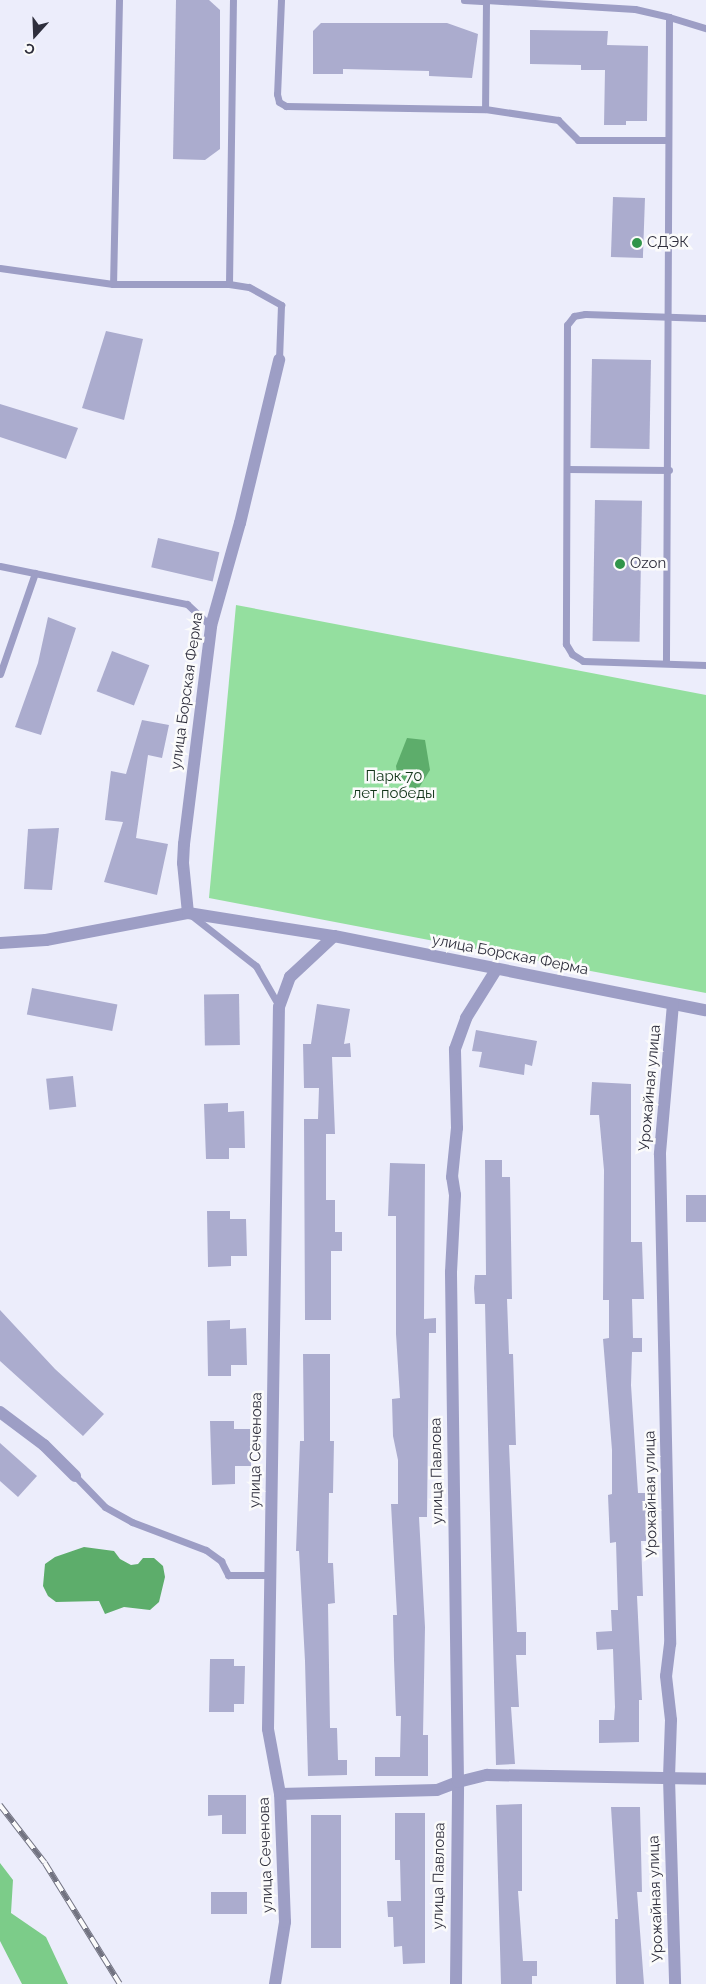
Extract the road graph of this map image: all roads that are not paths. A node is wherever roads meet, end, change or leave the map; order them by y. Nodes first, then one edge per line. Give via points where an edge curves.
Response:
1 (119, 0) edge
2 (233, 0) edge
3 (281, 0) edge
4 (464, 0) edge
5 (486, 0) edge
6 (669, 17) junction
7 (706, 28) edge
8 (485, 110) junction
9 (667, 140) junction
10 (0, 268) edge
11 (113, 284) junction
12 (229, 284) junction
13 (668, 317) junction
14 (706, 318) edge
15 (279, 360) joint
16 (568, 469) junction
17 (669, 470) junction
18 (0, 566) edge
19 (35, 573) junction
20 (210, 626) junction
21 (666, 663) junction
22 (706, 665) edge
23 (0, 674) edge
24 (188, 914) junction
25 (334, 936) junction
26 (0, 944) edge
27 (496, 970) junction
28 (673, 1004) junction
29 (279, 1007) junction
30 (706, 1010) edge
31 (0, 1412) edge
32 (75, 1476) joint
33 (270, 1575) junction
34 (669, 1778) junction
35 (706, 1779) edge
36 (458, 1782) junction
37 (280, 1794) junction
38 (275, 1984) edge
39 (456, 1984) edge
40 (675, 1984) edge

1 - 11 lane
2 - 12 lane
3 - 8 lane via 278,94 280,102 286,106
4 - 5 lane
5 - 6 lane via 635,8
5 - 8 lane
6 - 7 lane
6 - 9 lane
8 - 9 lane via 558,120 578,140
9 - 13 lane
10 - 11 lane
11 - 12 lane
12 - 15 lane via 249,287 281,305
13 - 14 lane
13 - 16 lane via 584,314 574,316 567,325
13 - 17 lane
15 - 20 street, улица Борская Ферма via 240,523
16 - 17 lane
16 - 21 lane via 566,644 572,654 583,661
17 - 21 lane
18 - 19 lane
19 - 20 lane via 187,604
19 - 23 lane
20 - 24 street, улица Борская Ферма via 183,854
21 - 22 lane
24 - 25 street, улица Борская Ферма
24 - 26 street, улица Борская Ферма via 46,940
24 - 29 lane via 256,966
25 - 27 street, улица Борская Ферма
25 - 29 street, улица Сеченова via 290,977
27 - 28 street, улица Борская Ферма
27 - 36 street, улица Павлова via 466,1018 456,1049 457,1128 452,1177 455,1195 451,1272
28 - 30 street, улица Борская Ферма
28 - 34 street, Урожайная улица via 660,1154 670,1644 666,1695 672,1720
29 - 33 street, улица Сеченова
31 - 32 street via 44,1445
32 - 33 lane via 105,1507 132,1522 206,1550 221,1561 228,1575
33 - 37 street, улица Сеченова via 268,1729
34 - 35 street
34 - 36 street via 487,1776
34 - 40 street, Урожайная улица
36 - 37 street via 437,1790
36 - 39 street, улица Павлова
37 - 38 street, улица Сеченова via 285,1922

